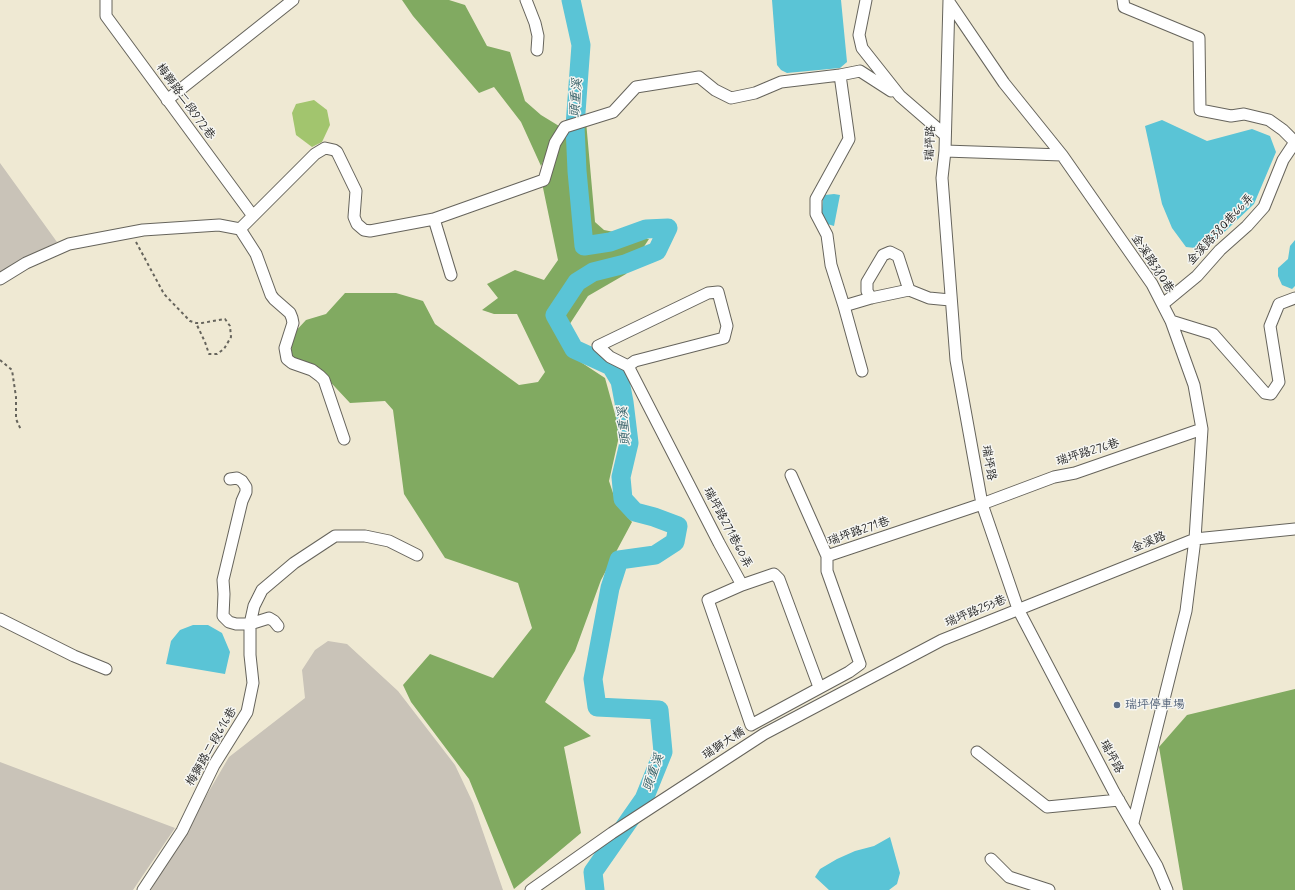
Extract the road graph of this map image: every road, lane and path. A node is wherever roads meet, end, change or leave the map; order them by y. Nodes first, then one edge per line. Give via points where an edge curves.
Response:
1 (106, 0) edge
2 (293, 0) edge
3 (526, 0) edge
4 (866, 0) edge
5 (1123, 0) edge
6 (949, 1) edge
7 (536, 50) dead end
8 (840, 75) junction
9 (900, 96) junction
10 (167, 100) junction
11 (945, 135) junction
12 (944, 151) junction
13 (1062, 155) junction
14 (253, 216) junction
15 (434, 219) junction
16 (240, 229) junction
17 (131, 232) junction
18 (451, 275) dead end
19 (0, 279) edge
20 (909, 290) junction
21 (871, 298) junction
22 (1295, 298) edge
23 (950, 300) junction
24 (1163, 304) junction
25 (844, 306) junction
26 (1171, 322) junction
27 (196, 323) junction
28 (0, 360) edge
29 (628, 366) junction
30 (862, 371) dead end
31 (1202, 429) junction
32 (21, 430) dead end
33 (344, 440) dead end
34 (791, 475) dead end
35 (230, 479) dead end
36 (982, 504) junction
37 (1295, 529) edge
38 (1195, 539) junction
39 (417, 556) dead end
40 (827, 556) junction
41 (742, 585) junction
42 (1018, 609) junction
43 (0, 619) edge
44 (250, 624) junction
45 (278, 626) dead end
46 (942, 640) joint
47 (106, 670) dead end
48 (819, 687) junction
49 (977, 752) dead end
50 (1119, 800) junction
51 (1133, 823) junction
52 (991, 859) dead end
53 (143, 890) edge
54 (531, 890) edge
55 (1049, 890) edge
56 (1167, 890) edge

1 - 10 street, 梅獅路二段972巷 via 106,16
2 - 10 street
3 - 7 street via 538,36
4 - 9 street via 859,35 862,48
5 - 24 street, 金溪路380巷66弄 via 1124,7 1199,38 1200,110 1231,116 1244,114 1269,120 1295,142 1283,160 1264,207 1196,276
6 - 11 street, 瑞坪路
6 - 13 street, 金溪路380巷 via 1004,83
8 - 9 street via 860,71
8 - 15 street via 781,82 755,93 731,98 715,90 699,77 636,87 613,112 565,127 555,143 544,180
8 - 25 street via 849,139 816,199 816,214 827,235 831,265
9 - 11 street
10 - 14 street, 梅獅路二段972巷
11 - 12 street, 瑞坪路
12 - 13 street
12 - 23 street, 瑞坪路 via 942,178
13 - 24 street, 金溪路380巷 via 1152,284
14 - 15 street via 315,154 325,148 337,152 356,191 354,217 364,230
14 - 16 street
15 - 18 street
16 - 17 street via 219,225
16 - 33 street via 256,254 271,294 292,318 293,323 285,348 287,358 292,363 312,370 324,380
17 - 19 street via 69,244 26,263
17 - 27 path via 164,294 190,321
20 - 21 street
20 - 21 street via 898,256 890,252 883,255 867,282 867,291
20 - 23 street via 930,298
21 - 25 street
22 - 26 street via 1279,304 1270,326 1279,382 1271,394 1265,393 1213,334
23 - 36 street, 瑞坪路 via 956,360
24 - 26 street, 金溪路380巷
25 - 30 street
26 - 31 street, 金溪路380巷 via 1194,385
27 - 27 path via 224,319 230,326 231,337 224,349 217,354 209,354
28 - 32 path via 12,370 16,419
29 - 29 street via 635,361 724,338 727,326 718,292 708,293 598,346 610,357
29 - 41 street, 瑞坪路271巷60弄
31 - 36 street, 瑞坪路276巷 via 1075,473 1054,477
31 - 38 street, 金溪路380巷
34 - 40 street
35 - 44 street via 237,478 242,481 246,492 224,580 223,616 229,622
36 - 40 street, 瑞坪路271巷
36 - 42 street, 瑞坪路
37 - 38 street, 金溪路
38 - 42 street, 金溪路
38 - 51 street, 金溪路380巷 via 1186,611
39 - 44 street, 梅獅路二段616巷 via 389,541 365,536 334,536 294,563 262,590 254,606
40 - 48 street, 瑞坪路271巷 via 827,571 860,664
41 - 48 street, 瑞坪路271巷60弄 via 774,574 779,579
41 - 48 street via 708,600 752,725
42 - 46 street, 瑞坪路253巷
42 - 50 street, 瑞坪路
43 - 47 street
44 - 45 street via 269,618
44 - 53 street, 梅獅路二段616巷 via 253,683 247,712 214,765 182,831
46 - 54 street, 瑞獅大橋 via 764,734 612,832
49 - 50 street via 1047,807
50 - 51 street, 瑞坪路
51 - 56 street, 瑞坪路 via 1158,866
52 - 55 street via 1009,877

